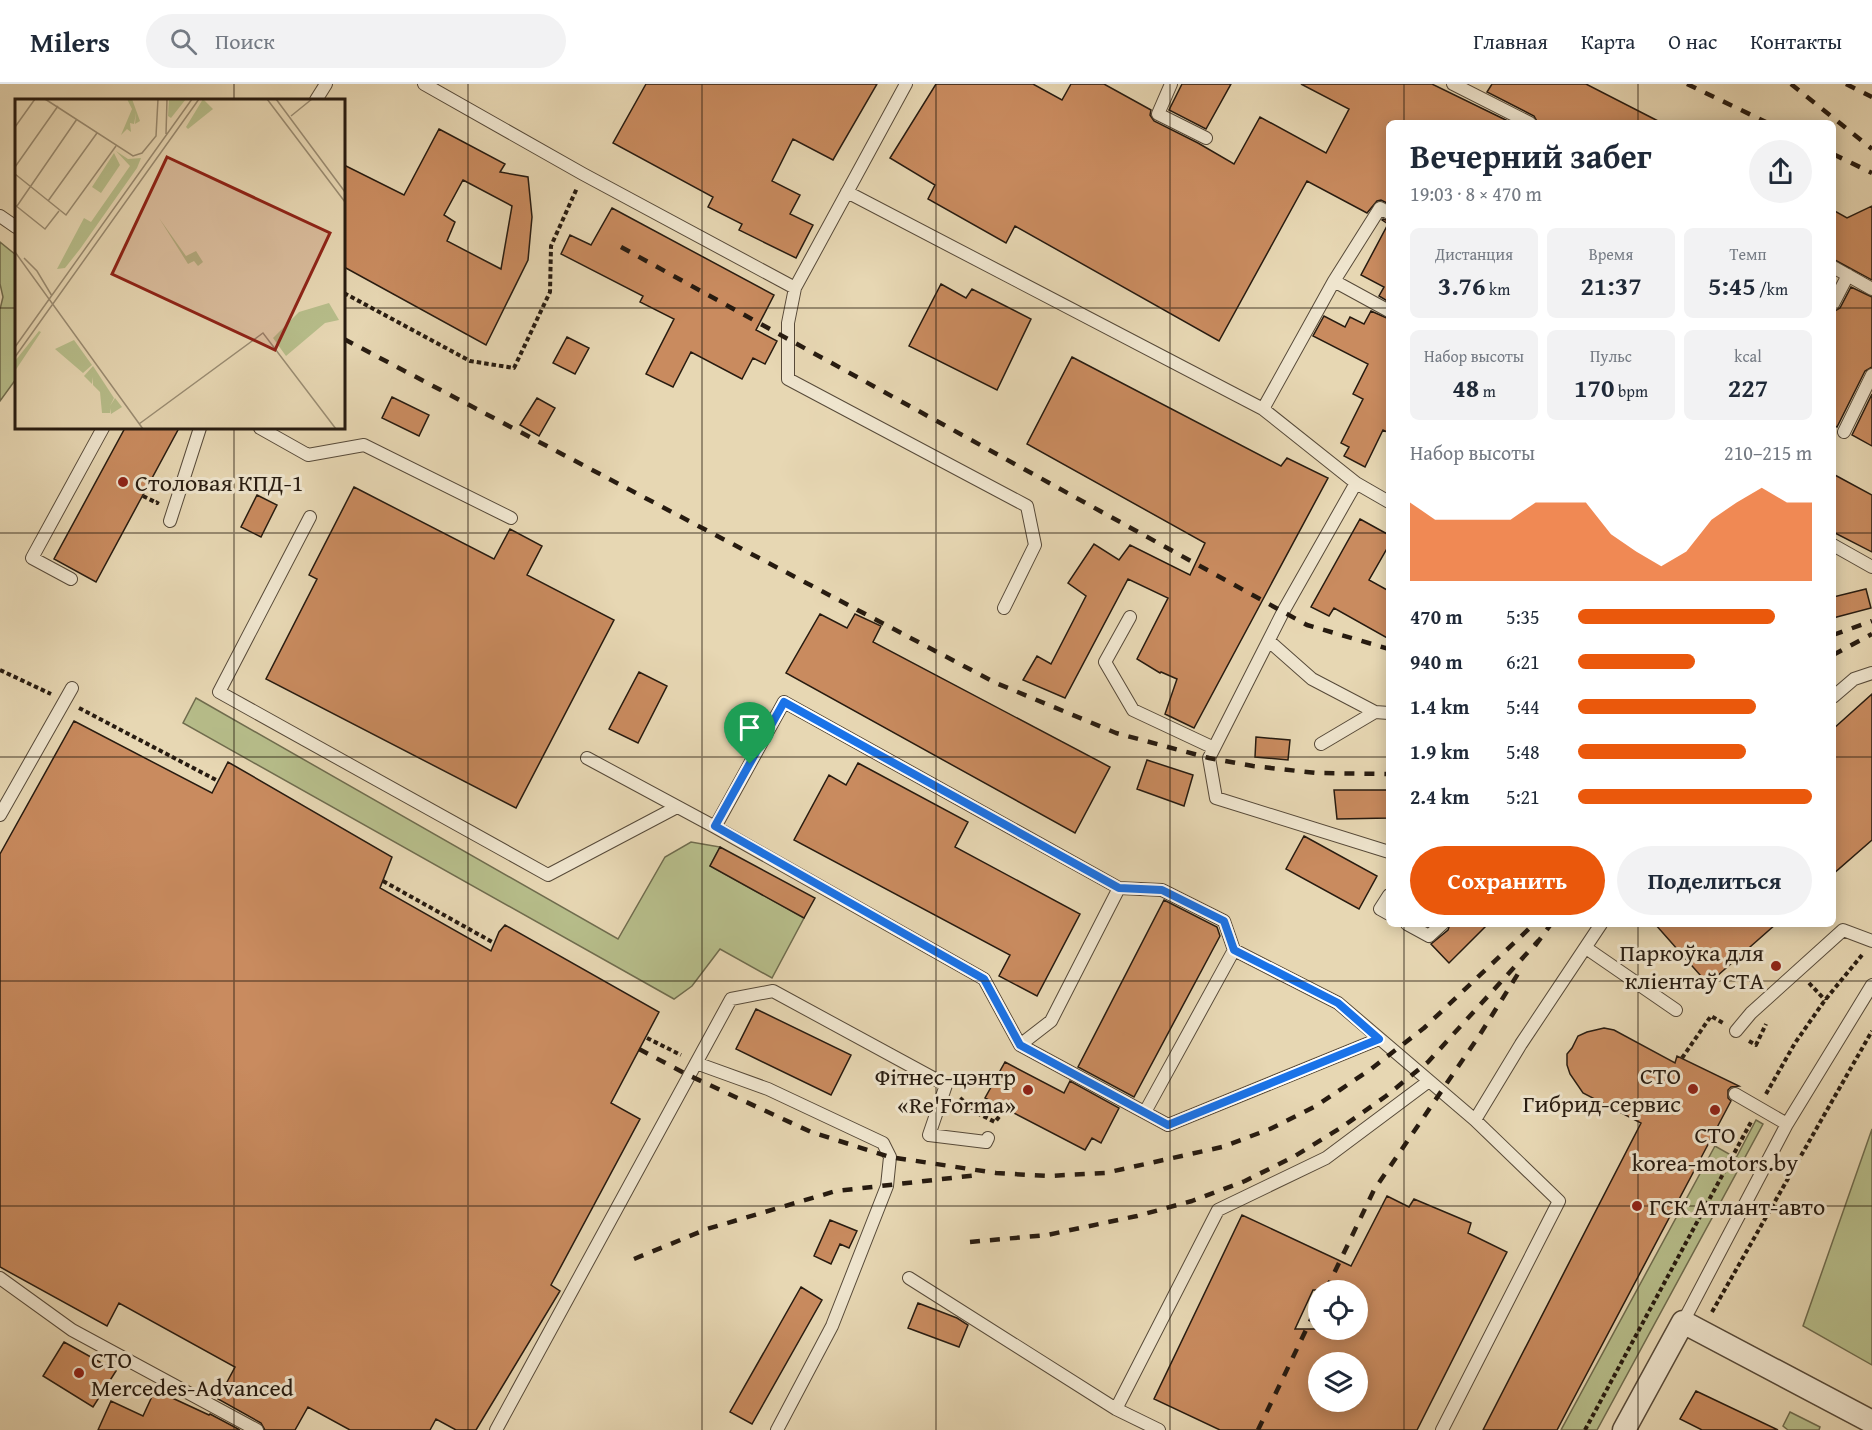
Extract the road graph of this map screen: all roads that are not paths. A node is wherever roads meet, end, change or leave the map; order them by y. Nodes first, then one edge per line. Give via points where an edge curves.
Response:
1 (326, 84) edge
2 (424, 84) edge
3 (906, 84) edge
4 (1171, 84) edge
5 (1453, 84) edge
6 (317, 99) edge
7 (1524, 120) edge
8 (1206, 138) dead end
9 (847, 192) junction
10 (1386, 211) edge
11 (0, 216) edge
12 (15, 226) edge
13 (1836, 269) edge
14 (1848, 275) junction
15 (1334, 281) junction
16 (795, 288) junction
17 (1872, 289) edge
18 (1836, 298) edge
19 (1386, 309) edge
20 (1872, 375) edge
21 (1263, 409) junction
22 (102, 429) edge
23 (200, 429) edge
24 (262, 429) edge
25 (1844, 432) dead end
26 (1356, 483) junction
27 (1386, 500) edge
28 (310, 517) dead end
29 (511, 518) dead end
30 (170, 521) dead end
31 (1836, 547) edge
32 (1872, 567) edge
33 (71, 579) dead end
34 (1004, 608) dead end
35 (1130, 616) dead end
36 (1269, 641) junction
37 (1872, 673) edge
38 (72, 688) dead end
39 (1836, 694) edge
40 (1375, 712) junction
41 (1386, 713) edge
42 (1321, 744) dead end
43 (1214, 748) junction
44 (587, 758) dead end
45 (677, 807) junction
46 (0, 815) edge
47 (715, 826) junction
48 (1386, 851) edge
49 (1119, 888) junction
50 (1386, 900) edge
51 (1386, 912) edge
52 (1412, 927) edge
53 (1439, 927) edge
54 (1599, 927) edge
55 (1869, 946) edge
56 (1586, 948) junction
57 (1234, 950) junction
58 (1872, 985) edge
59 (1676, 1010) dead end
60 (1736, 1031) dead end
61 (1379, 1039) junction
62 (1020, 1045) junction
63 (696, 1063) junction
64 (1429, 1081) junction
65 (1735, 1094) dead end
66 (1145, 1112) junction
67 (1475, 1120) junction
68 (1787, 1124) junction
69 (988, 1138) dead end
70 (0, 1278) edge
71 (909, 1278) dead end
72 (1692, 1327) junction
73 (1116, 1409) junction
74 (1872, 1422) edge
75 (257, 1430) edge
76 (496, 1430) edge
77 (777, 1430) edge
78 (1159, 1430) edge
79 (1442, 1430) edge
80 (1624, 1430) edge

1 - 6 lane
2 - 16 lane
3 - 9 lane
4 - 8 lane via 1158,114
5 - 7 lane
9 - 16 lane
9 - 21 lane
10 - 15 lane via 1380,208
11 - 12 lane
13 - 14 lane
14 - 17 lane
14 - 18 lane
15 - 19 lane
15 - 21 lane
16 - 34 lane via 788,323 788,379 1027,506 1035,545
20 - 25 lane
21 - 26 lane
22 - 33 lane via 32,558
23 - 30 lane
24 - 29 lane via 308,455 364,445
26 - 27 lane
26 - 36 lane
28 - 45 lane via 219,692 548,874
31 - 32 lane
35 - 43 lane via 1105,662 1133,710
36 - 40 lane via 1312,679
36 - 43 lane
37 - 39 lane via 1854,679
38 - 46 lane
40 - 41 lane
40 - 42 lane
43 - 48 lane via 1209,758 1216,798
44 - 45 lane
45 - 47 lane
47 - 49 lane via 784,702
47 - 62 lane via 984,979
49 - 57 lane via 1162,890 1224,921
49 - 62 lane via 1051,1021
50 - 51 lane via 1380,909
52 - 53 lane via 1429,936
54 - 56 lane
55 - 60 lane via 1843,930
56 - 59 lane
56 - 67 lane
57 - 61 lane via 1338,1003
57 - 66 lane
58 - 68 lane
61 - 64 lane
61 - 66 lane via 1168,1125
62 - 66 lane
63 - 69 lane via 731,999 773,991 946,1085 929,1135 986,1142
63 - 76 lane
63 - 77 lane via 768,1089 883,1143 890,1157 887,1186 832,1326
64 - 67 lane
64 - 73 lane via 1326,1158 1218,1210
65 - 68 lane
67 - 79 lane via 1559,1201
68 - 72 lane
70 - 75 lane via 72,1330
71 - 73 lane
72 - 74 street
72 - 80 street
73 - 78 lane

